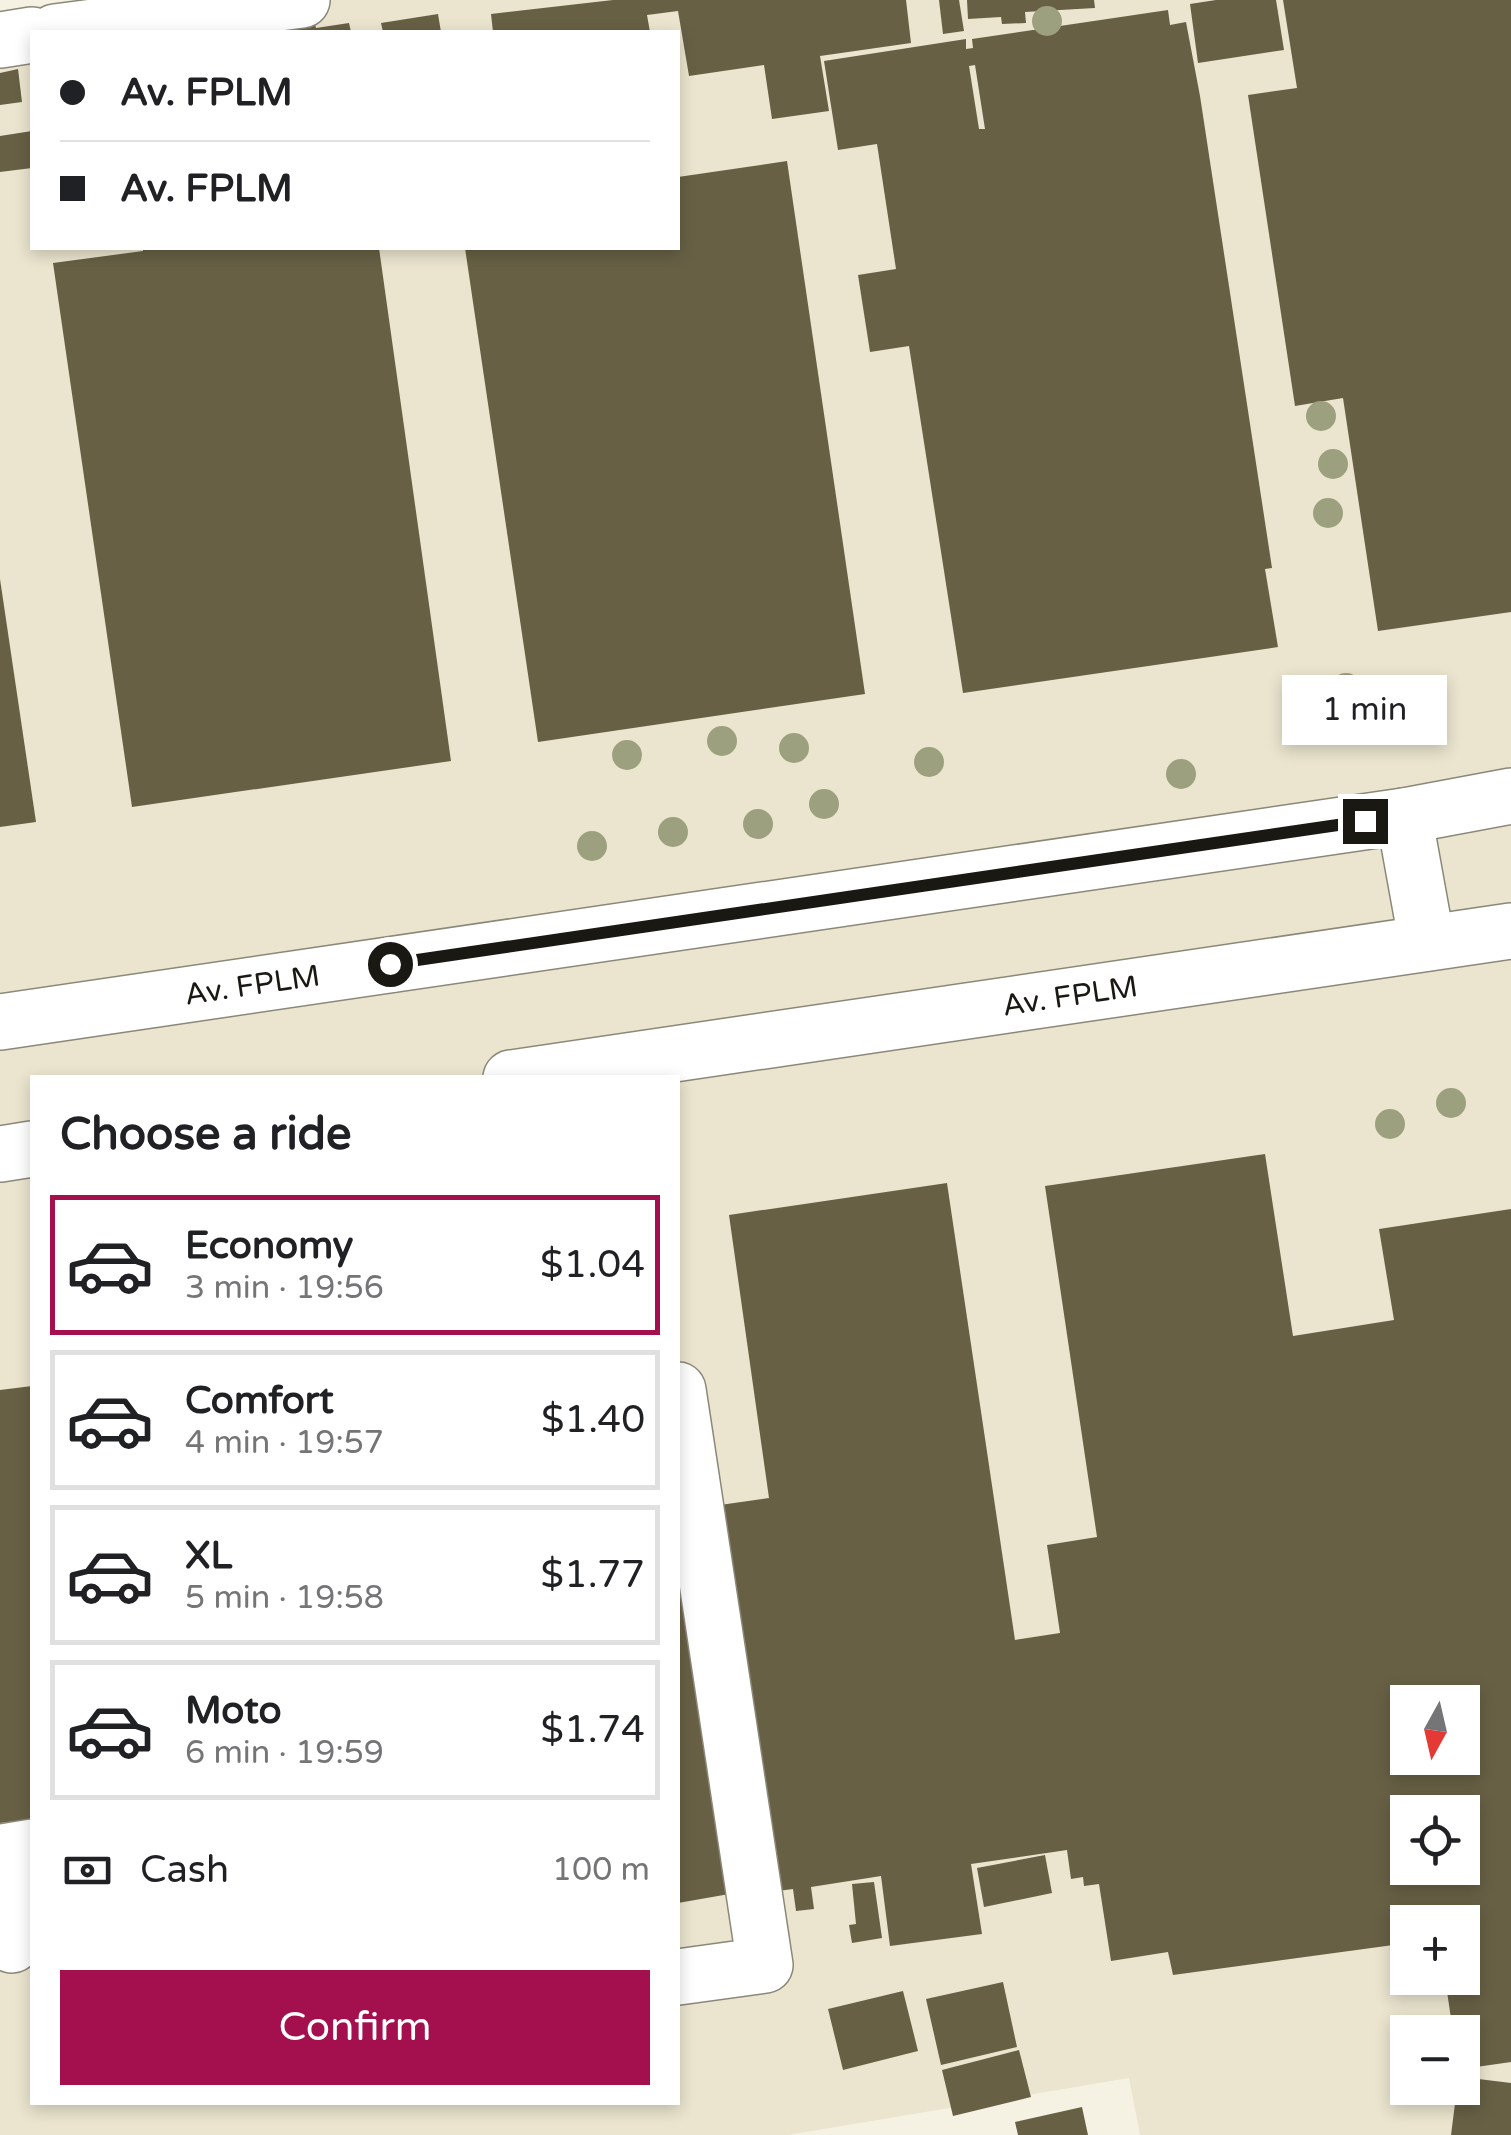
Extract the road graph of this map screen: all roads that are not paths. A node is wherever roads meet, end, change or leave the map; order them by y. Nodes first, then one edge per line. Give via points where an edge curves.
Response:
1 (302, 0) edge
2 (70, 30) edge
3 (30, 36) edge
4 (0, 40) edge
5 (1511, 796) edge
6 (1404, 816) junction
7 (1511, 930) edge
8 (1427, 943) junction
9 (0, 1022) edge
10 (532, 1075) edge
11 (30, 1148) edge
12 (0, 1154) edge
13 (680, 1403) edge
14 (30, 1848) edge
15 (12, 1946) dead end
16 (680, 1978) edge

1 - 2 main road
3 - 4 main road
5 - 6 main road, Av. FPLM
6 - 8 main road
6 - 9 main road, Av. FPLM
7 - 8 main road, Av. FPLM
8 - 10 main road, Av. FPLM
11 - 12 main road
13 - 16 main road via 765,1965
14 - 15 main road via 3,1852

